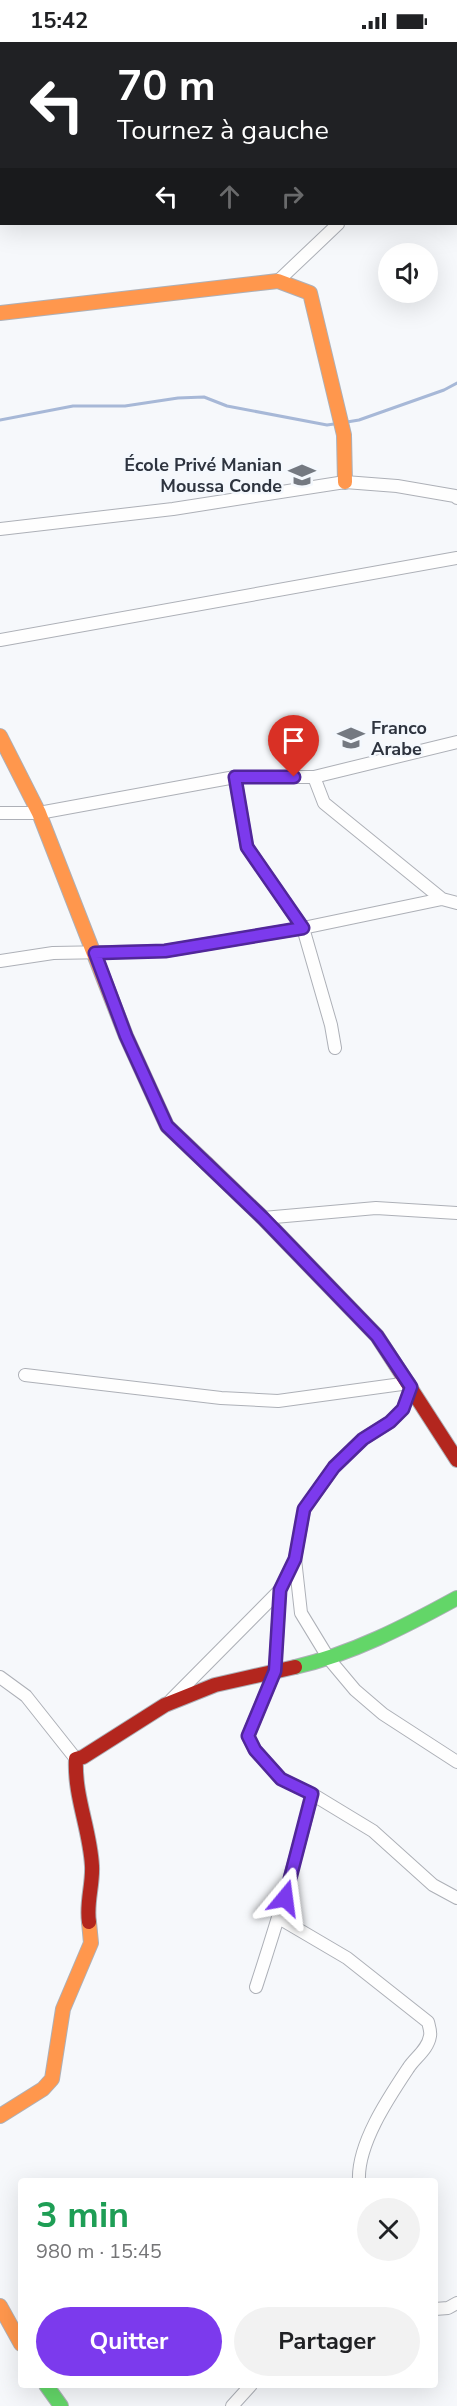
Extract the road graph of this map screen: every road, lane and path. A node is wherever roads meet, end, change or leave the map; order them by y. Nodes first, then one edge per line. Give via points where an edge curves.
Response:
1 (337, 225) edge
2 (278, 281) junction
3 (0, 313) edge
4 (345, 482) junction
5 (457, 498) edge
6 (0, 529) edge
7 (457, 558) edge
8 (0, 640) edge
9 (0, 736) edge
10 (457, 742) edge
11 (235, 777) junction
12 (314, 777) junction
13 (0, 813) edge
14 (39, 813) junction
15 (442, 899) junction
16 (457, 903) edge
17 (303, 928) junction
18 (95, 953) junction
19 (0, 961) edge
20 (335, 1048) dead end
21 (457, 1213) edge
22 (263, 1218) junction
23 (25, 1375) dead end
24 (410, 1385) junction
25 (457, 1460) edge
26 (295, 1559) junction
27 (280, 1590) junction
28 (457, 1598) edge
29 (329, 1659) junction
30 (275, 1671) junction
31 (0, 1677) edge
32 (165, 1705) junction
33 (76, 1759) junction
34 (457, 1762) edge
35 (312, 1794) junction
36 (457, 1898) edge
37 (279, 1918) junction
38 (256, 1988) dead end
39 (0, 2116) edge
40 (359, 2178) edge
41 (457, 2302) edge
42 (0, 2306) edge
43 (438, 2309) edge
44 (18, 2339) edge
45 (47, 2388) edge
46 (248, 2388) edge
47 (61, 2406) edge
48 (232, 2406) edge

1 - 2 street
2 - 3 main road
2 - 4 main road via 310,293 344,435
4 - 5 street via 397,486
4 - 6 street via 173,509
7 - 8 street
9 - 14 main road
10 - 12 street
11 - 12 street
11 - 14 street
11 - 17 street via 247,847
12 - 15 street via 324,802
13 - 14 street
14 - 18 main road
15 - 16 street
15 - 17 street
17 - 18 street via 165,951
17 - 20 street
18 - 19 street via 53,953
18 - 22 main road via 126,1036 167,1126
21 - 22 street via 376,1208
22 - 24 main road via 377,1336
23 - 24 street via 278,1401
24 - 25 main road
24 - 26 street via 403,1409 334,1467 304,1509
26 - 27 street
26 - 29 street via 301,1613
27 - 30 street
27 - 32 street
28 - 29 main road
29 - 30 main road
29 - 34 street via 355,1690 383,1714
30 - 32 main road via 215,1685
30 - 35 street via 248,1736 281,1779
31 - 33 street via 26,1696
32 - 33 main road
33 - 39 main road via 75,1780 92,1866 87,1908 91,1943 63,2009 52,2079
35 - 36 street via 374,1831 433,1885
35 - 37 street
37 - 38 street
37 - 40 street via 347,1958 428,2022 430,2036 390,2096 358,2165
41 - 43 street
42 - 44 main road
45 - 47 main road
46 - 48 street

